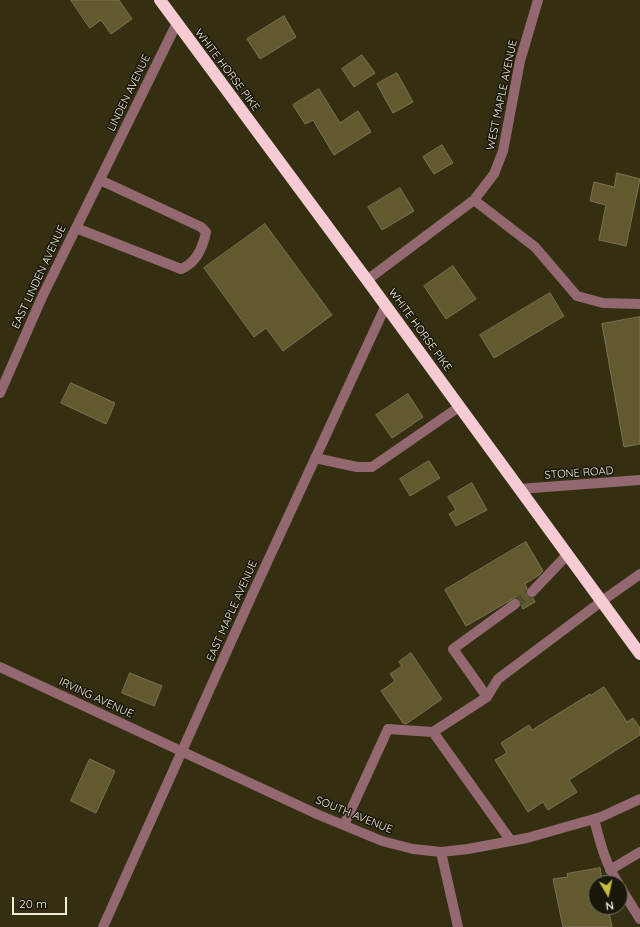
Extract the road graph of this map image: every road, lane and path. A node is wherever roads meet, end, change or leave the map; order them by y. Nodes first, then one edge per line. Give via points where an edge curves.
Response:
1 (160, 0) edge
2 (538, 0) edge
3 (177, 23) junction
4 (101, 176) junction
5 (474, 200) junction
6 (76, 228) junction
7 (367, 280) junction
8 (640, 304) edge
9 (386, 305) junction
10 (0, 393) edge
11 (459, 407) junction
12 (315, 458) junction
13 (640, 480) edge
14 (519, 489) junction
15 (568, 554) junction
16 (640, 574) edge
17 (532, 592) tunnel mouth
18 (602, 601) junction
19 (515, 604) tunnel mouth
20 (638, 647) edge
21 (0, 667) edge
22 (487, 697) junction
23 (434, 732) junction
24 (182, 751) junction
25 (640, 799) edge
26 (594, 819) junction
27 (344, 825) junction
28 (511, 841) junction
29 (441, 852) junction
30 (640, 852) edge
31 (610, 870) junction
32 (613, 875) edge
33 (628, 899) edge
34 (640, 917) edge
35 (103, 927) edge
36 (458, 927) edge

1 - 3 highway, WHITE HORSE PIKE
2 - 5 street, WEST MAPLE AVENUE via 520,60 503,151 494,174
3 - 4 street, LINDEN AVENUE
3 - 7 highway, WHITE HORSE PIKE
4 - 6 street, EAST LINDEN AVENUE
4 - 6 street via 201,227 206,232 203,246 189,266 181,269
5 - 7 street, WEST MAPLE AVENUE
5 - 8 street via 535,247 577,296 603,303
6 - 10 street, EAST LINDEN AVENUE
7 - 9 highway, WHITE HORSE PIKE
9 - 11 highway, WHITE HORSE PIKE
9 - 12 street, EAST MAPLE AVENUE
11 - 12 street via 372,467 358,467
11 - 14 highway, WHITE HORSE PIKE
12 - 24 street, EAST MAPLE AVENUE
13 - 14 street, STONE ROAD
14 - 15 highway, WHITE HORSE PIKE
15 - 17 street
15 - 18 highway, WHITE HORSE PIKE
16 - 18 street
18 - 20 highway, WHITE HORSE PIKE
18 - 22 street via 498,679
19 - 22 street via 453,649
21 - 24 street, IRVING AVENUE
22 - 23 street
23 - 27 street via 388,729
23 - 28 street
24 - 27 street, SOUTH AVENUE
24 - 35 street, EAST MAPLE AVENUE
25 - 26 street, SOUTH AVENUE
26 - 28 street, SOUTH AVENUE
26 - 31 street
27 - 29 street, SOUTH AVENUE via 382,841 413,849
28 - 29 street, SOUTH AVENUE
29 - 36 street
30 - 31 street
31 - 32 street
33 - 34 street

